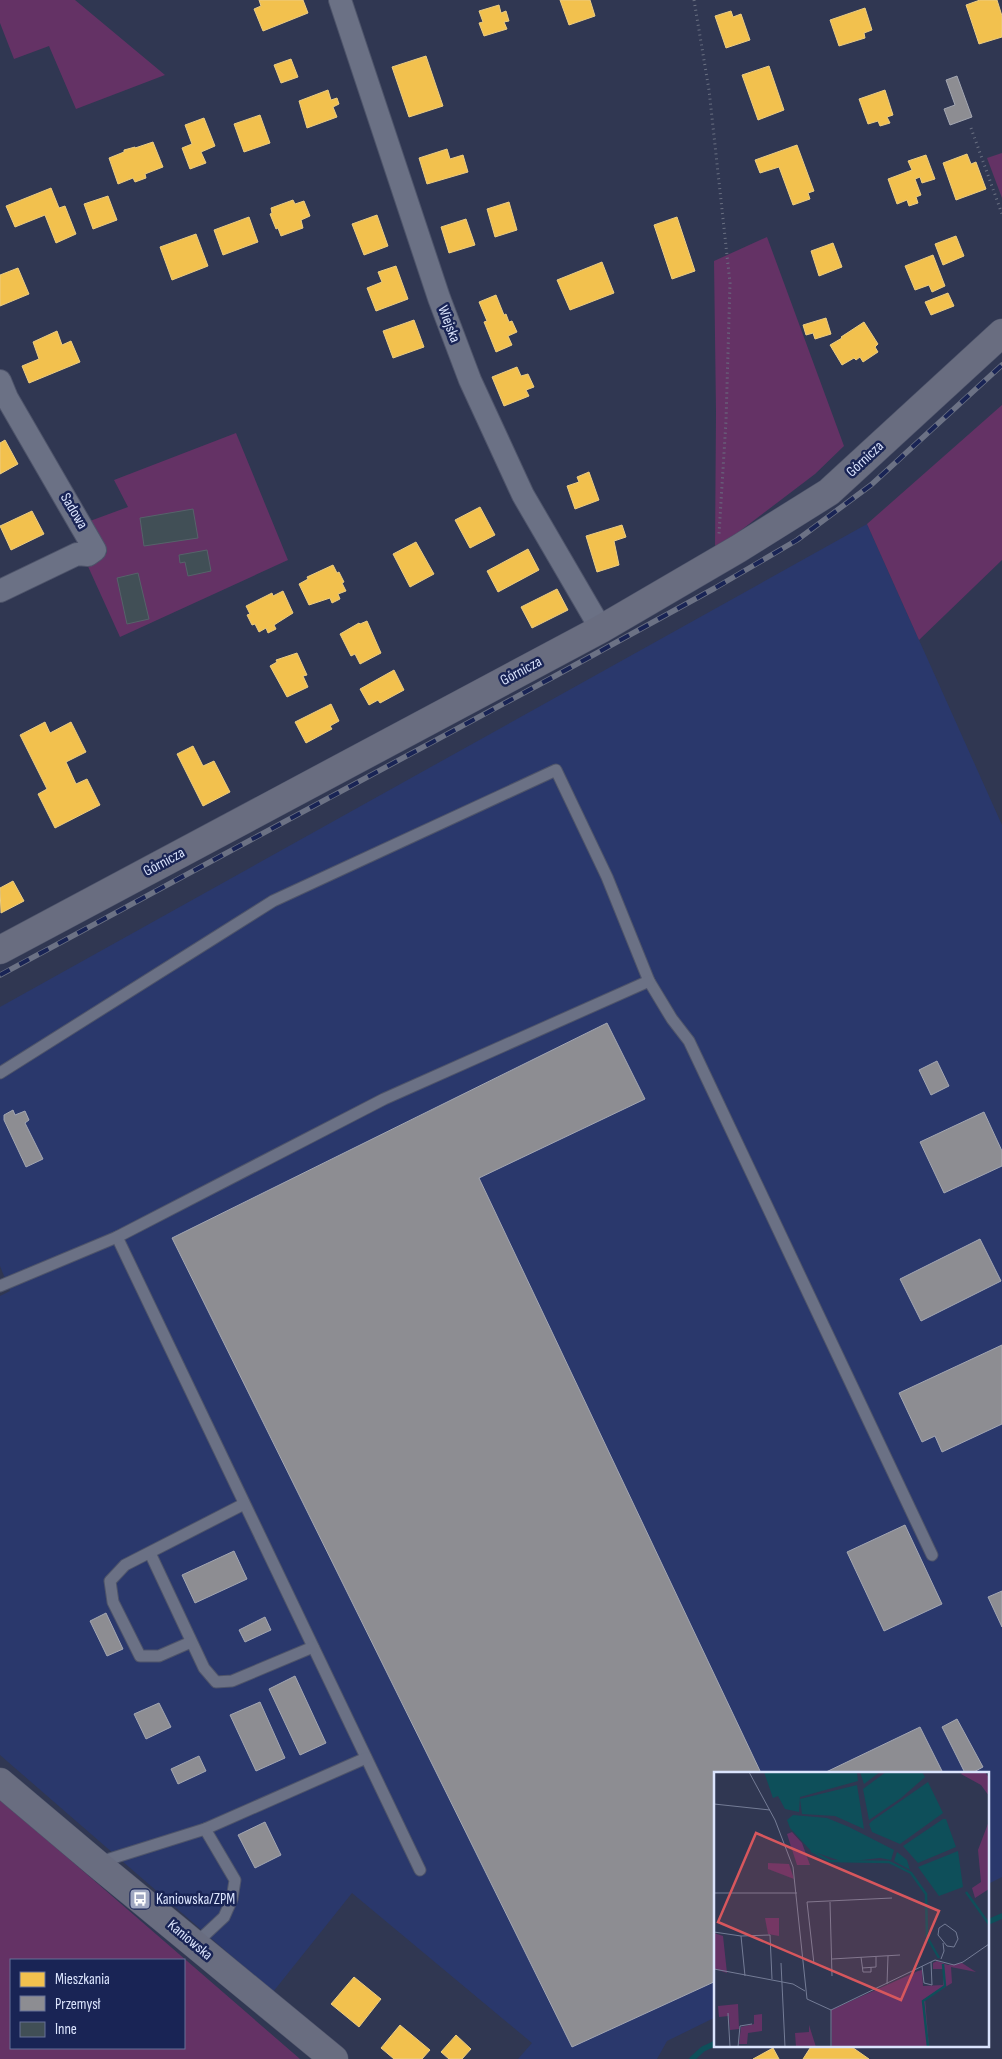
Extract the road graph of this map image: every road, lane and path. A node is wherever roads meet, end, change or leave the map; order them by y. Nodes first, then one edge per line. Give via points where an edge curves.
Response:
1 (340, 0) edge
2 (694, 0) edge
3 (971, 128) dead end
4 (1002, 214) edge
5 (1002, 333) edge
6 (0, 381) edge
7 (716, 562) junction
8 (0, 591) edge
9 (601, 629) junction
10 (0, 950) edge
11 (649, 981) junction
12 (0, 1073) edge
13 (116, 1237) junction
14 (0, 1286) edge
15 (244, 1504) junction
16 (150, 1553) junction
17 (932, 1555) dead end
18 (191, 1642) junction
19 (312, 1647) junction
20 (366, 1758) junction
21 (0, 1782) edge
22 (205, 1829) junction
23 (96, 1863) junction
24 (420, 1870) dead end
25 (194, 1944) junction
26 (334, 2059) edge

1 - 9 street, Wiejska via 439,298 470,380 523,495
2 - 7 path via 709,90 730,283 722,503
3 - 4 path
5 - 7 street, Górnicza via 829,492
6 - 8 street, Sadowa via 95,550 88,555 77,554
7 - 9 street, Górnicza
9 - 10 street, Górnicza
11 - 12 lane via 607,877 556,770 273,901
11 - 13 lane via 384,1099
11 - 17 lane via 689,1041
13 - 14 lane
13 - 15 lane
15 - 16 lane
15 - 19 lane
16 - 18 lane
16 - 18 lane via 125,1566 110,1581 113,1602 140,1656 159,1656
18 - 19 lane via 204,1668 216,1682 232,1681
19 - 20 lane
20 - 22 lane
20 - 24 lane
21 - 23 street, Kaniowska
22 - 23 lane
22 - 25 lane via 235,1880 232,1899 224,1917
23 - 25 street, Kaniowska
25 - 26 street, Kaniowska

